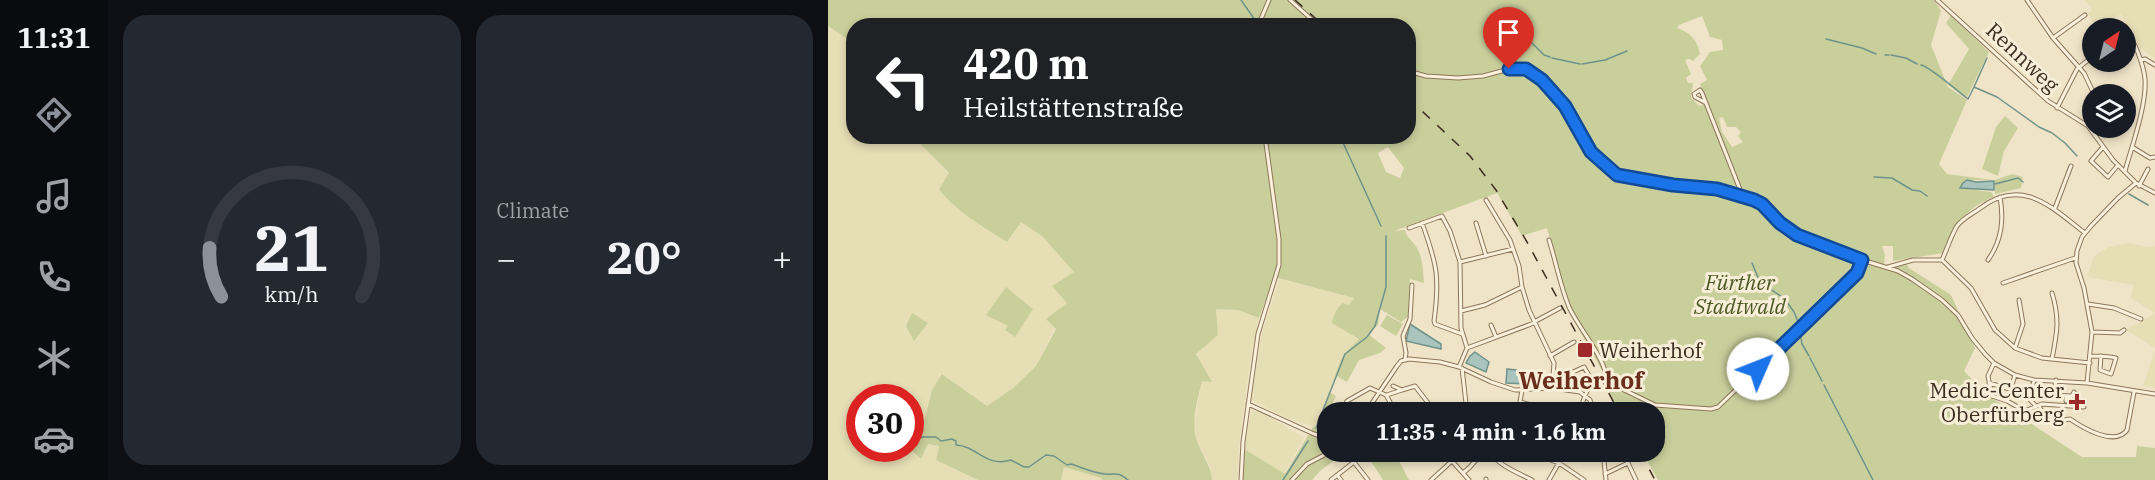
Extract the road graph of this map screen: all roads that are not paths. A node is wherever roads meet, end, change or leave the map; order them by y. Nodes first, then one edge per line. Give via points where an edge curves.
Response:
1 (1269, 0) edge
2 (1290, 0) edge
3 (1937, 0) edge
4 (2027, 0) edge
5 (2085, 15) dead end
6 (1261, 18) edge
7 (1310, 18) edge
8 (2053, 38) junction
9 (2136, 51) edge
10 (2140, 60) junction
11 (2082, 65) edge
12 (2155, 65) edge
13 (2079, 67) junction
14 (1416, 73) edge
15 (2090, 84) edge
16 (1706, 104) junction
17 (2057, 108) junction
18 (2082, 121) edge
19 (2096, 138) edge
20 (1266, 144) edge
21 (2103, 147) junction
22 (2132, 147) junction
23 (2155, 157) edge
24 (2118, 165) junction
25 (2070, 166) dead end
26 (2148, 169) dead end
27 (2125, 171) junction
28 (2138, 184) junction
29 (2155, 193) edge
30 (1743, 197) junction
31 (2000, 197) junction
32 (1486, 200) dead end
33 (2055, 208) junction
34 (1422, 223) junction
35 (1476, 223) dead end
36 (1409, 228) dead end
37 (2085, 232) junction
38 (1549, 240) dead end
39 (1513, 249) junction
40 (1486, 256) junction
41 (2075, 258) junction
42 (1862, 260) junction
43 (1942, 260) junction
44 (1988, 260) dead end
45 (1460, 262) junction
46 (1887, 267) junction
47 (2003, 283) dead end
48 (1412, 285) dead end
49 (1522, 287) junction
50 (2052, 293) dead end
51 (2019, 300) dead end
52 (2087, 304) junction
53 (1560, 308) dead end
54 (1461, 311) junction
55 (2140, 319) dead end
56 (1534, 322) junction
57 (1491, 325) dead end
58 (2124, 330) dead end
59 (2092, 332) junction
60 (1462, 334) junction
61 (1496, 338) junction
62 (1574, 342) dead end
63 (1467, 348) junction
64 (2015, 348) junction
65 (1550, 356) junction
66 (2091, 356) junction
67 (2101, 356) junction
68 (2052, 358) junction
69 (1405, 360) junction
70 (1994, 363) junction
71 (2090, 363) junction
72 (1460, 367) junction
73 (2015, 375) junction
74 (1606, 377) junction
75 (1553, 379) junction
76 (2034, 380) junction
77 (2056, 380) junction
78 (1388, 382) junction
79 (1593, 382) junction
80 (1989, 383) junction
81 (2087, 383) junction
82 (1393, 386) junction
83 (1552, 388) junction
84 (2010, 388) junction
85 (1402, 390) junction
86 (1522, 390) junction
87 (2134, 391) junction
88 (1381, 392) junction
89 (1395, 392) junction
90 (2029, 393) junction
91 (1585, 394) junction
92 (2054, 394) junction
93 (2155, 394) edge
94 (1386, 395) junction
95 (2066, 396) junction
96 (2066, 401) junction
97 (1347, 402) edge
98 (1374, 402) edge
99 (1390, 402) dead end
100 (1428, 402) edge
101 (1465, 402) edge
102 (1520, 402) edge
103 (1583, 402) edge
104 (1591, 402) edge
105 (1248, 404) junction
106 (2037, 405) junction
107 (2065, 406) junction
108 (2084, 406) dead end
109 (1317, 435) edge
110 (1317, 459) edge
111 (1354, 462) joint
112 (1451, 462) edge
113 (1453, 462) edge
114 (1475, 462) edge
115 (1499, 462) edge
116 (1604, 462) edge
117 (1559, 463) joint
118 (1463, 473) junction
119 (1605, 474) junction
120 (1337, 475) junction
121 (1241, 480) edge
122 (1292, 480) edge
123 (1331, 480) edge
124 (1341, 480) edge
125 (1368, 480) edge
126 (1431, 480) edge
127 (1469, 480) edge
128 (1532, 480) edge
129 (1549, 480) edge
130 (1584, 480) edge
131 (1606, 480) edge
132 (1636, 480) edge

1 - 6 street
2 - 7 street
3 - 17 street, Rennweg
4 - 8 street
5 - 8 street
8 - 13 street
9 - 10 street
10 - 12 street
10 - 22 street via 2144,85
11 - 13 street
13 - 15 street
13 - 17 street
14 - 30 street via 1458,78 1526,69 1554,91 1591,152 1617,175
16 - 16 street via 1700,90 1698,90 1695,97
16 - 30 street
17 - 18 street, Rennweg
19 - 21 street, Rennweg
20 - 105 street via 1279,265 1258,333
21 - 24 street, Rennweg
21 - 24 street via 2091,161 2108,177
22 - 23 street
22 - 27 street
24 - 27 street, Rennweg
25 - 33 street
26 - 28 street
27 - 28 street, Rennweg
28 - 29 street, Rennweg
28 - 37 street via 2118,198
30 - 42 street via 1762,204 1797,235
31 - 33 street via 2032,196
31 - 43 street via 1958,225
31 - 44 street via 2002,228
32 - 39 street
33 - 37 street
34 - 36 street
34 - 45 street via 1442,216
34 - 60 street via 1437,273 1435,324
35 - 40 street
37 - 41 street
38 - 74 street via 1568,305
39 - 40 street
39 - 49 street
40 - 45 street
41 - 47 street
41 - 52 street
42 - 46 street
42 - 74 street via 1853,277 1714,409 1655,405
43 - 46 street via 1913,260
43 - 64 street via 1971,288 1991,325
45 - 54 street
46 - 70 street via 1942,300
48 - 69 street via 1410,319 1403,336
49 - 54 street via 1485,305
49 - 56 street
50 - 68 street via 2058,317
51 - 64 street via 2022,324
52 - 55 street via 2114,308
52 - 59 street
53 - 56 street
54 - 60 street
56 - 61 street
56 - 65 street
57 - 61 street
58 - 59 street
59 - 66 street
60 - 63 street
61 - 63 street
62 - 65 street
63 - 72 street
64 - 68 street
65 - 75 street
66 - 67 street
66 - 71 street
67 - 67 street via 2100,370 2111,374 2116,358
68 - 71 street
69 - 72 street
69 - 78 street
70 - 73 street
70 - 80 street
71 - 81 street
72 - 86 street via 1491,382
72 - 101 street
73 - 76 street
73 - 84 street
74 - 79 street
75 - 79 street via 1584,367
75 - 83 street
76 - 77 street
76 - 90 street
77 - 81 street
77 - 92 street
78 - 82 street
78 - 88 street
79 - 91 street
80 - 84 street
80 - 106 street via 1992,396 2025,411
81 - 87 street
82 - 85 street
82 - 89 street
83 - 86 street
83 - 91 street
84 - 90 street
85 - 89 street
85 - 100 street via 1416,386
86 - 102 street
87 - 93 street
87 - 106 street via 2127,430 2117,437 2088,430 2070,419 2058,421
88 - 94 street
88 - 97 street via 1373,387
88 - 98 street
89 - 94 street
90 - 92 street
90 - 106 street via 2027,397
91 - 103 street
91 - 104 street
92 - 95 street
94 - 99 street
95 - 96 street
95 - 96 street via 2073,394
96 - 107 street
105 - 109 street
105 - 121 street
106 - 107 street
107 - 108 street
110 - 122 street
111 - 120 street
111 - 125 street
112 - 126 street
113 - 118 street
114 - 118 street
115 - 128 street
116 - 119 street
117 - 129 street
117 - 130 street
118 - 127 street
119 - 131 street
119 - 132 street via 1628,464
120 - 123 street
120 - 124 street

